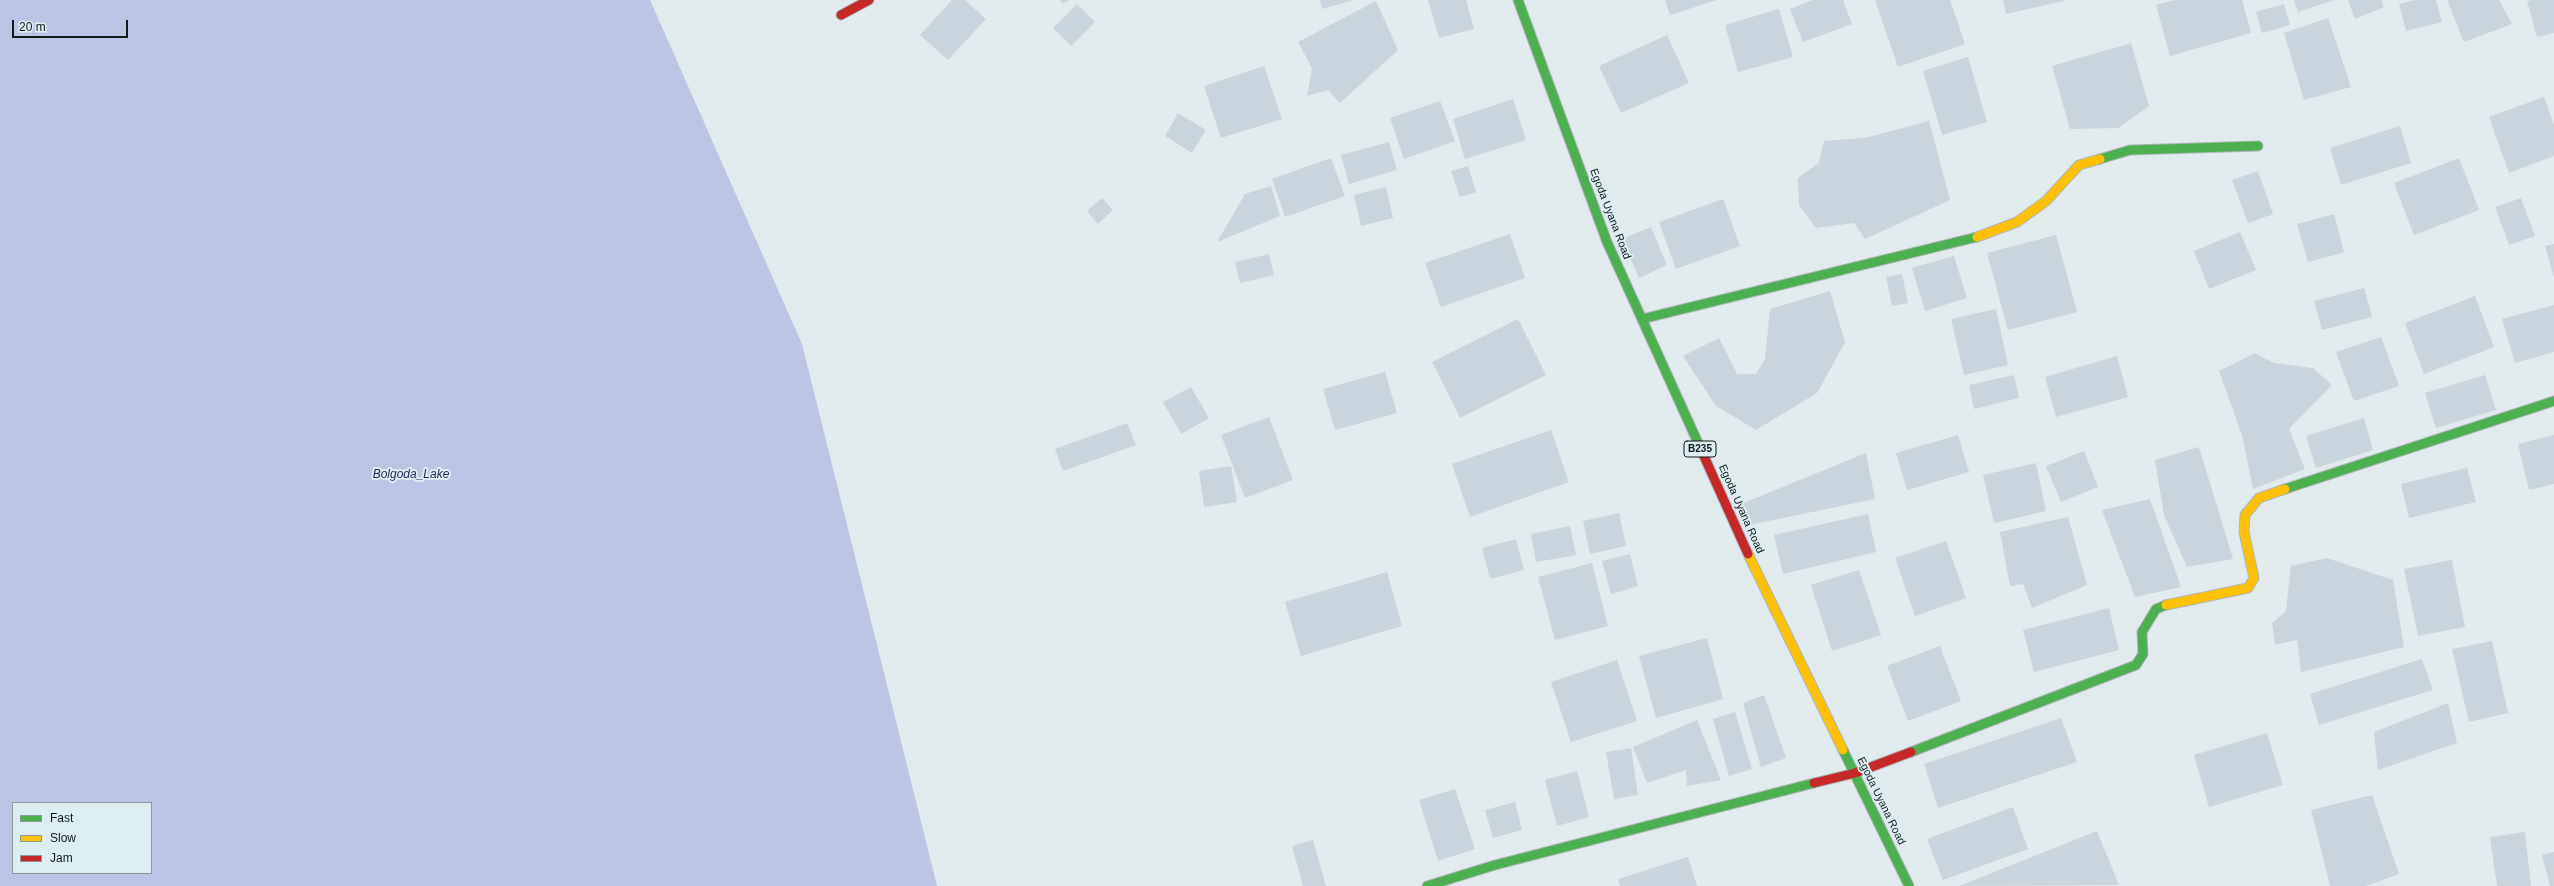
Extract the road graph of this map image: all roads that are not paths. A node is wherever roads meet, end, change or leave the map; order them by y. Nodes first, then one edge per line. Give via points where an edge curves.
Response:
1 (869, 0) edge
2 (1518, 0) edge
3 (841, 15) dead end
4 (2258, 146) dead end
5 (1642, 319) junction
6 (2554, 401) edge
7 (1855, 773) junction
8 (1427, 886) edge
9 (1909, 886) edge

1 - 3 street
2 - 5 street, Egoda Uyana Road / B235 via 1607,242
4 - 5 street via 2130,150 2079,165 2046,201 2017,222 1977,237
5 - 7 street, Egoda Uyana Road / B235 via 1762,585
6 - 7 street via 2259,498 2245,515 2244,532 2254,578 2248,588 2168,604 2156,609 2142,632 2143,654 2136,665
7 - 8 street via 1495,865
7 - 9 street, Egoda Uyana Road / B235

